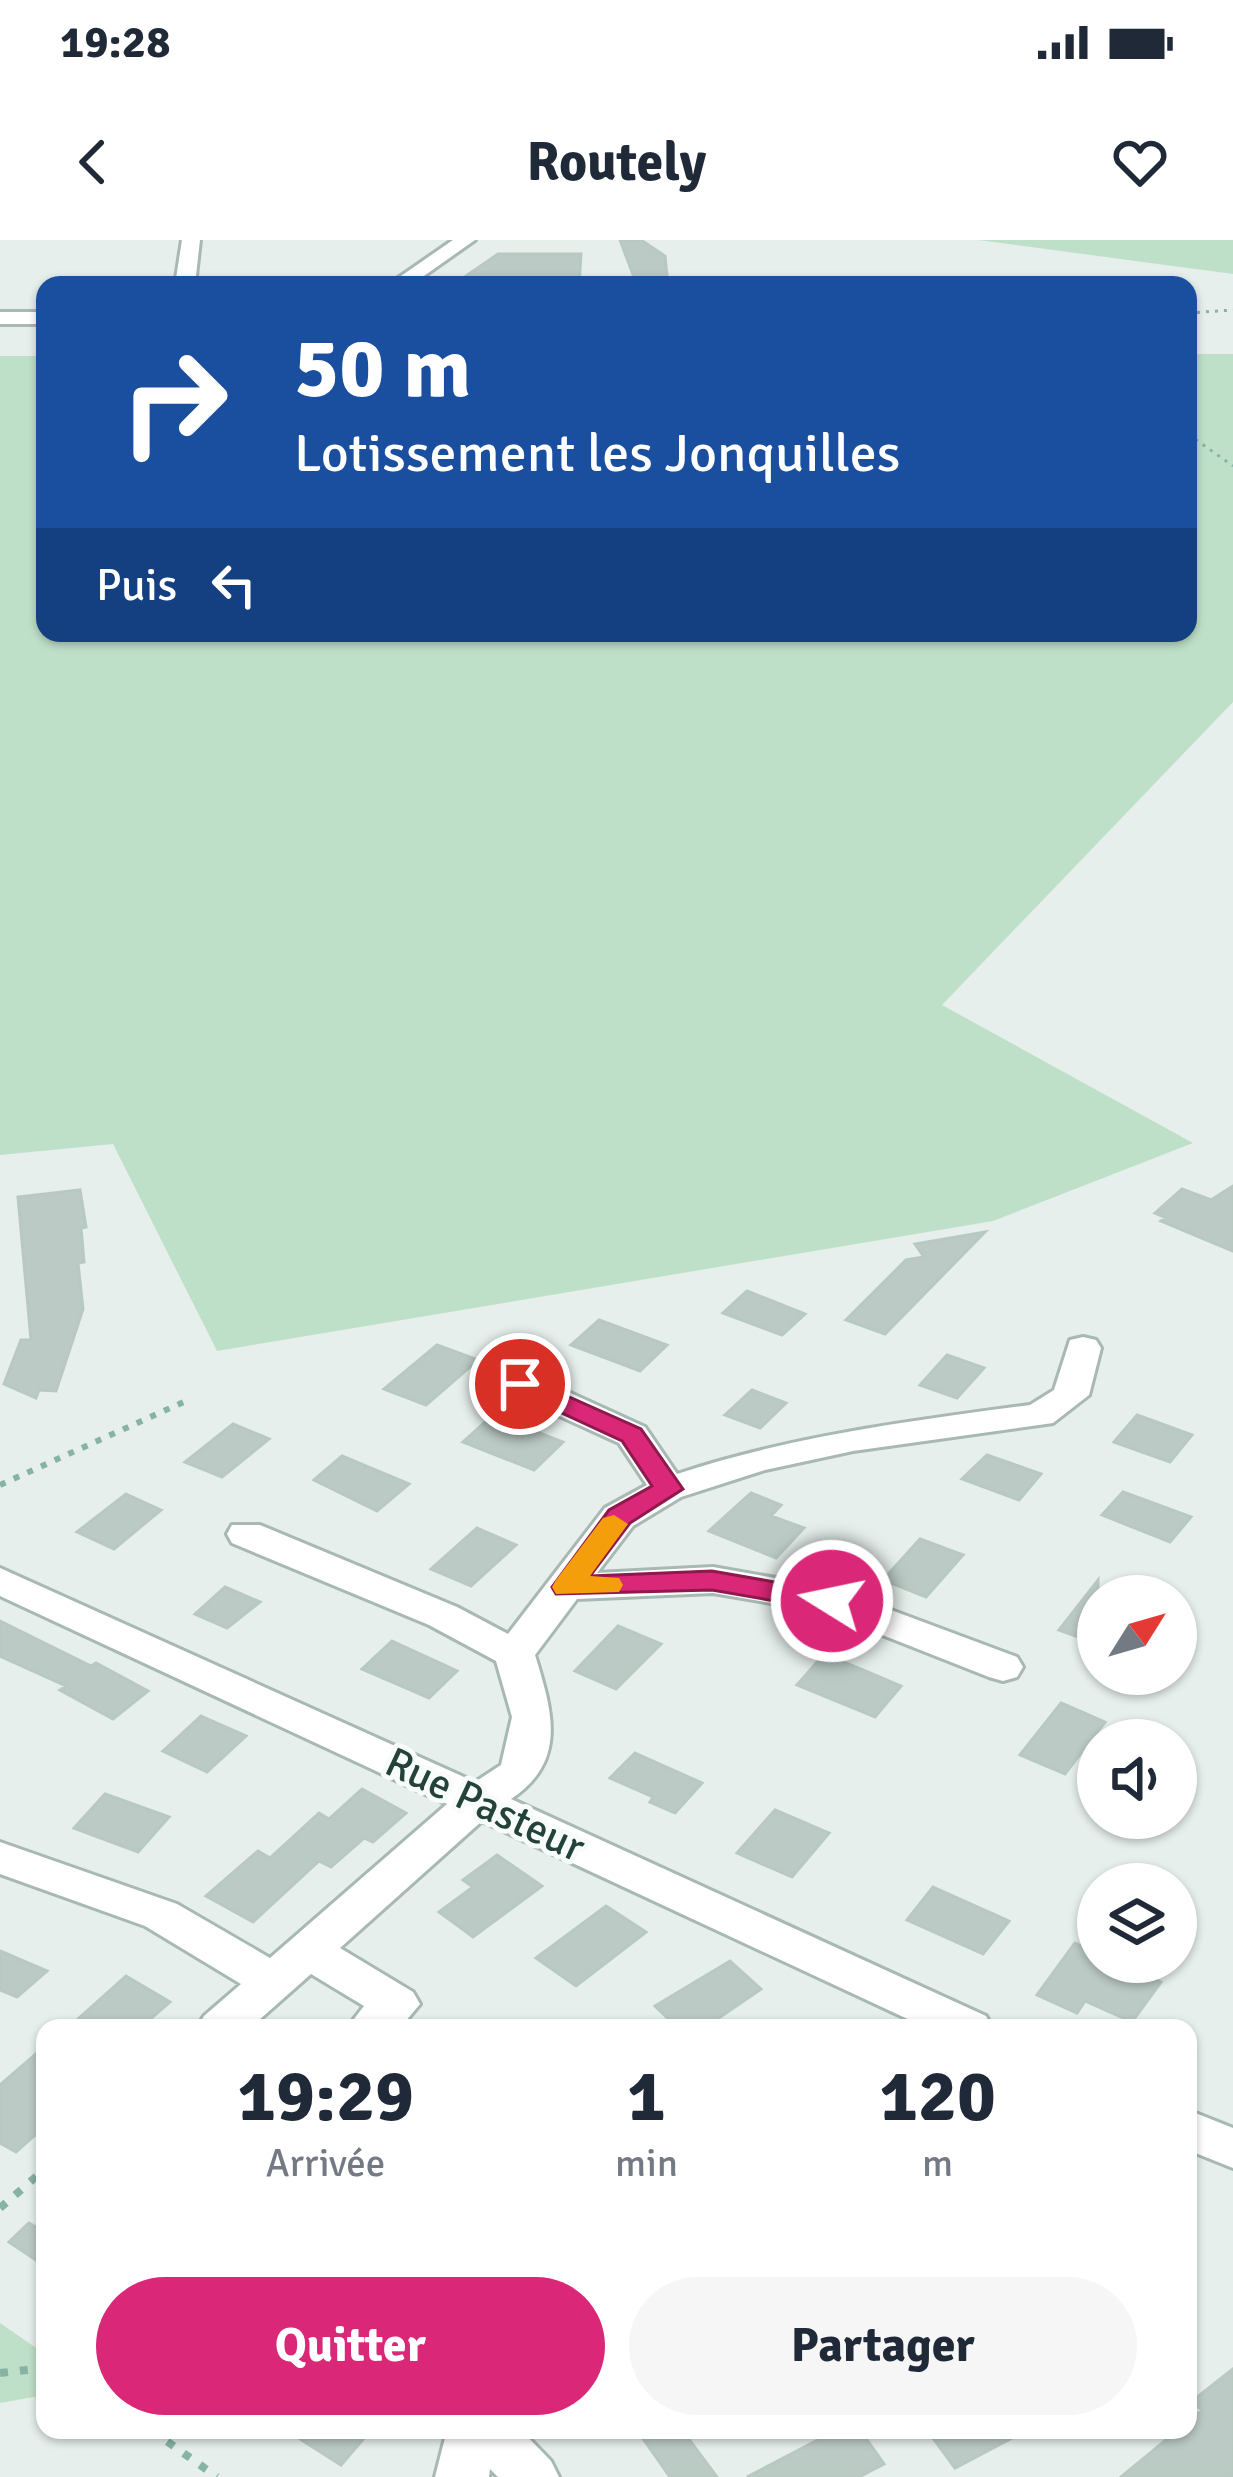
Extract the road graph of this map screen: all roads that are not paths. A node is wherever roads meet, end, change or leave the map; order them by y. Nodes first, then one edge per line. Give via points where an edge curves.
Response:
1 (191, 240) edge
2 (466, 240) edge
3 (185, 276) edge
4 (412, 276) edge
5 (0, 318) edge
6 (36, 318) edge
7 (1083, 1348) dead end
8 (520, 1384) dead end
9 (668, 1489) junction
10 (245, 1534) dead end
11 (0, 1581) edge
12 (567, 1587) junction
13 (514, 1654) junction
14 (1003, 1666) dead end
15 (478, 1801) junction
16 (0, 1858) edge
17 (309, 1951) junction
18 (274, 1982) junction
19 (231, 2019) edge
20 (380, 2019) edge
21 (950, 2019) edge
22 (1197, 2133) edge
23 (1233, 2150) edge
24 (471, 2439) edge
25 (496, 2439) edge
26 (461, 2477) edge
27 (532, 2477) edge

1 - 3 street
2 - 4 street
5 - 6 street
7 - 9 street via 1071,1394 1040,1415 853,1440
8 - 9 street via 632,1435
9 - 12 street via 620,1517
10 - 13 street
11 - 15 street, Rue Pasteur
12 - 13 street
12 - 14 street via 712,1580 832,1601
13 - 15 street via 533,1717 521,1772
15 - 17 street
15 - 21 street, Rue Pasteur
16 - 18 street via 161,1915
17 - 18 street
17 - 20 street via 398,2003
18 - 19 street
22 - 23 street
24 - 26 street
25 - 27 street

